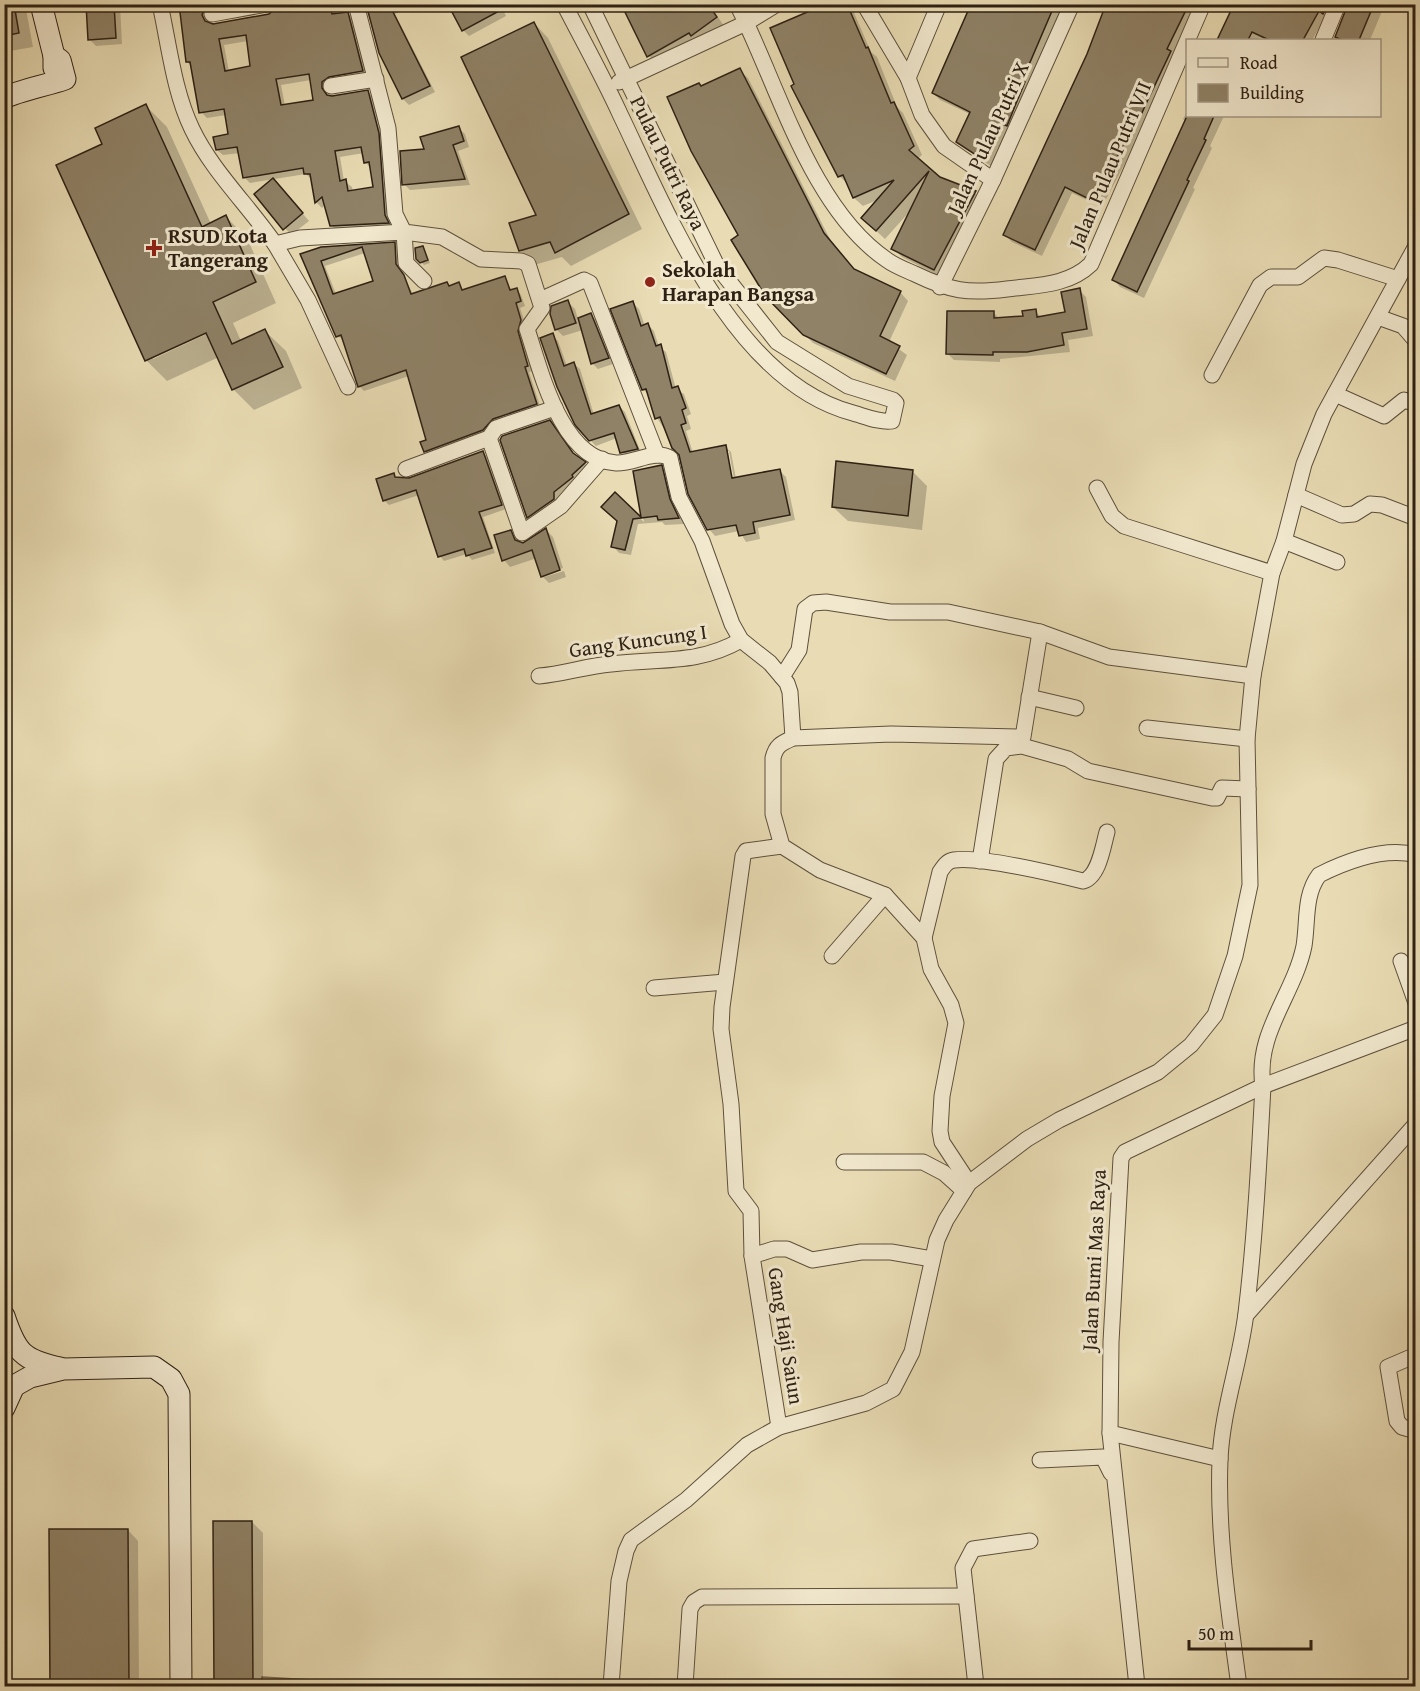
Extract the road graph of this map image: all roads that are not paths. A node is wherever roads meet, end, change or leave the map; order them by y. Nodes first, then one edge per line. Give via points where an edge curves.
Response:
1 (41, 4) edge
2 (160, 4) edge
3 (267, 4) edge
4 (356, 4) edge
5 (564, 4) edge
6 (590, 4) edge
7 (737, 4) edge
8 (777, 4) edge
9 (864, 4) edge
10 (939, 4) edge
11 (1072, 4) edge
12 (1203, 4) edge
13 (1338, 4) edge
14 (212, 14) dead end
15 (746, 23) junction
16 (1188, 39) edge
17 (1323, 39) edge
18 (1186, 43) edge
19 (627, 78) junction
20 (908, 78) junction
21 (376, 79) junction
22 (331, 86) dead end
23 (608, 87) junction
24 (7, 93) edge
25 (993, 180) junction
26 (404, 232) junction
27 (276, 244) junction
28 (1416, 246) edge
29 (1398, 279) junction
30 (424, 281) dead end
31 (940, 287) junction
32 (540, 300) junction
33 (1378, 317) junction
34 (1416, 341) edge
35 (777, 342) junction
36 (762, 357) junction
37 (1212, 375) dead end
38 (348, 387) dead end
39 (1335, 394) junction
40 (1416, 404) edge
41 (555, 408) junction
42 (489, 438) junction
43 (657, 454) junction
44 (602, 459) junction
45 (405, 469) dead end
46 (1097, 488) dead end
47 (1296, 495) junction
48 (1416, 518) edge
49 (1284, 541) junction
50 (1337, 562) dead end
51 (1272, 573) junction
52 (1040, 632) junction
53 (741, 640) junction
54 (539, 676) dead end
55 (1253, 676) junction
56 (782, 677) junction
57 (1029, 698) junction
58 (1076, 708) dead end
59 (1147, 728) dead end
60 (793, 738) junction
61 (1247, 739) junction
62 (1023, 742) junction
63 (1248, 789) junction
64 (1107, 832) dead end
65 (782, 846) junction
66 (1416, 855) edge
67 (980, 861) junction
68 (885, 895) junction
69 (924, 938) junction
70 (832, 956) dead end
71 (1401, 961) dead end
72 (725, 982) junction
73 (654, 988) dead end
74 (1416, 1003) edge
75 (1416, 1028) edge
76 (1263, 1086) junction
77 (1416, 1124) edge
78 (844, 1162) dead end
79 (967, 1187) junction
80 (752, 1256) junction
81 (932, 1259) junction
82 (1246, 1315) junction
83 (4, 1316) edge
84 (1416, 1355) edge
85 (63, 1369) junction
86 (4, 1408) edge
87 (779, 1427) junction
88 (1416, 1431) edge
89 (1108, 1445) junction
90 (1220, 1459) junction
91 (1040, 1460) dead end
92 (1030, 1541) dead end
93 (966, 1596) junction
94 (181, 1686) edge
95 (611, 1686) edge
96 (685, 1686) edge
97 (976, 1686) edge
98 (1137, 1686) edge
99 (1239, 1686) edge

1 - 24 street via 54,56 60,60 62,80 30,91
2 - 27 street via 191,128
3 - 14 street
4 - 21 street
5 - 23 street, Pulau Putri Raya
6 - 19 street, Pulau Putri Raya
7 - 15 street, Jalan Pulau Putri VII
8 - 15 street
9 - 20 street
10 - 20 street
11 - 25 street, Jalan Pulau Putri X
12 - 16 street, Jalan Pulau Putri VII
13 - 17 street
15 - 19 street
15 - 31 street, Jalan Pulau Putri VII via 805,158 843,217 887,261
18 - 31 street, Jalan Pulau Putri VII via 1091,264 1080,275 1065,281 979,293
19 - 23 street
19 - 35 street, Pulau Putri Raya via 717,266
20 - 25 street via 922,115 944,146
21 - 22 street
21 - 26 street via 388,129 395,214
23 - 36 street, Pulau Putri Raya via 700,277
25 - 31 street, Jalan Pulau Putri X
26 - 27 street via 300,238
26 - 30 street via 406,263
26 - 32 street via 442,237 481,259 525,262
27 - 38 street via 308,300
28 - 29 street
29 - 33 street
29 - 37 street via 1324,258 1298,277 1271,277 1260,285 1249,303
32 - 41 street via 540,310 527,329
32 - 43 street via 584,280 590,283
33 - 34 street via 1403,326
33 - 39 street
35 - 36 street
35 - 36 street, Pulau Putri Raya via 848,386 893,400 894,418 889,422 841,410 799,390
39 - 40 street via 1384,416 1404,400
39 - 47 street via 1304,464
41 - 42 street via 496,428
41 - 44 street via 570,435 584,450
42 - 44 street via 522,532 561,506
42 - 45 street
43 - 44 street via 627,463
43 - 53 street via 670,458 679,497 702,541
46 - 51 street via 1112,516 1124,526
47 - 48 street via 1348,516 1370,504
47 - 49 street
49 - 50 street
49 - 51 street
51 - 55 street
52 - 55 street via 1109,657
52 - 56 street via 948,612 890,612 843,603 813,603 805,609 799,650
52 - 57 street
53 - 54 street, Gang Kuncung I via 696,659 611,664
53 - 56 street
55 - 61 street
56 - 60 street via 790,692
57 - 58 street
57 - 62 street
59 - 61 street
60 - 62 street via 891,734
60 - 65 street via 775,749 773,758 774,814
61 - 63 street
62 - 63 street via 1088,771 1212,798 1217,798 1222,788
62 - 67 street via 1006,748 996,759
63 - 79 street via 1250,885 1236,956 1215,1015 1191,1046 1158,1072 1059,1119
64 - 67 street via 1088,880
65 - 68 street via 820,870
65 - 72 street via 746,851 743,856
66 - 76 street via 1396,852 1355,861 1319,875 1312,884 1303,948 1265,1044
67 - 69 street via 946,863 940,872
68 - 69 street
68 - 70 street
69 - 79 street via 931,969 951,1005 956,1023 942,1096 940,1131
71 - 74 street
72 - 73 street
72 - 80 street via 721,1029 731,1104 736,1191 751,1211
75 - 76 street, Jalan Bumi Mas Raya
76 - 82 street
76 - 89 street, Jalan Bumi Mas Raya via 1125,1152 1121,1158
77 - 82 street
78 - 79 street via 922,1162
79 - 81 street via 946,1220
80 - 81 street, Gang Haji Saiun via 774,1249 812,1260 861,1252
80 - 87 street, Gang Haji Saiun
81 - 87 street via 912,1352 893,1389 866,1403
82 - 90 street via 1225,1411
83 - 85 street via 20,1353 35,1363
84 - 88 street via 1388,1367 1397,1421
85 - 86 street via 30,1377 14,1386
85 - 94 street via 153,1367 171,1379 179,1394
87 - 95 street via 747,1445 686,1500 631,1540 619,1581
89 - 90 street
89 - 91 street
89 - 98 street, Jalan Bumi Mas Raya
90 - 99 street via 1220,1500
92 - 93 street via 973,1549 963,1568
93 - 96 street via 702,1597 690,1608
93 - 97 street

